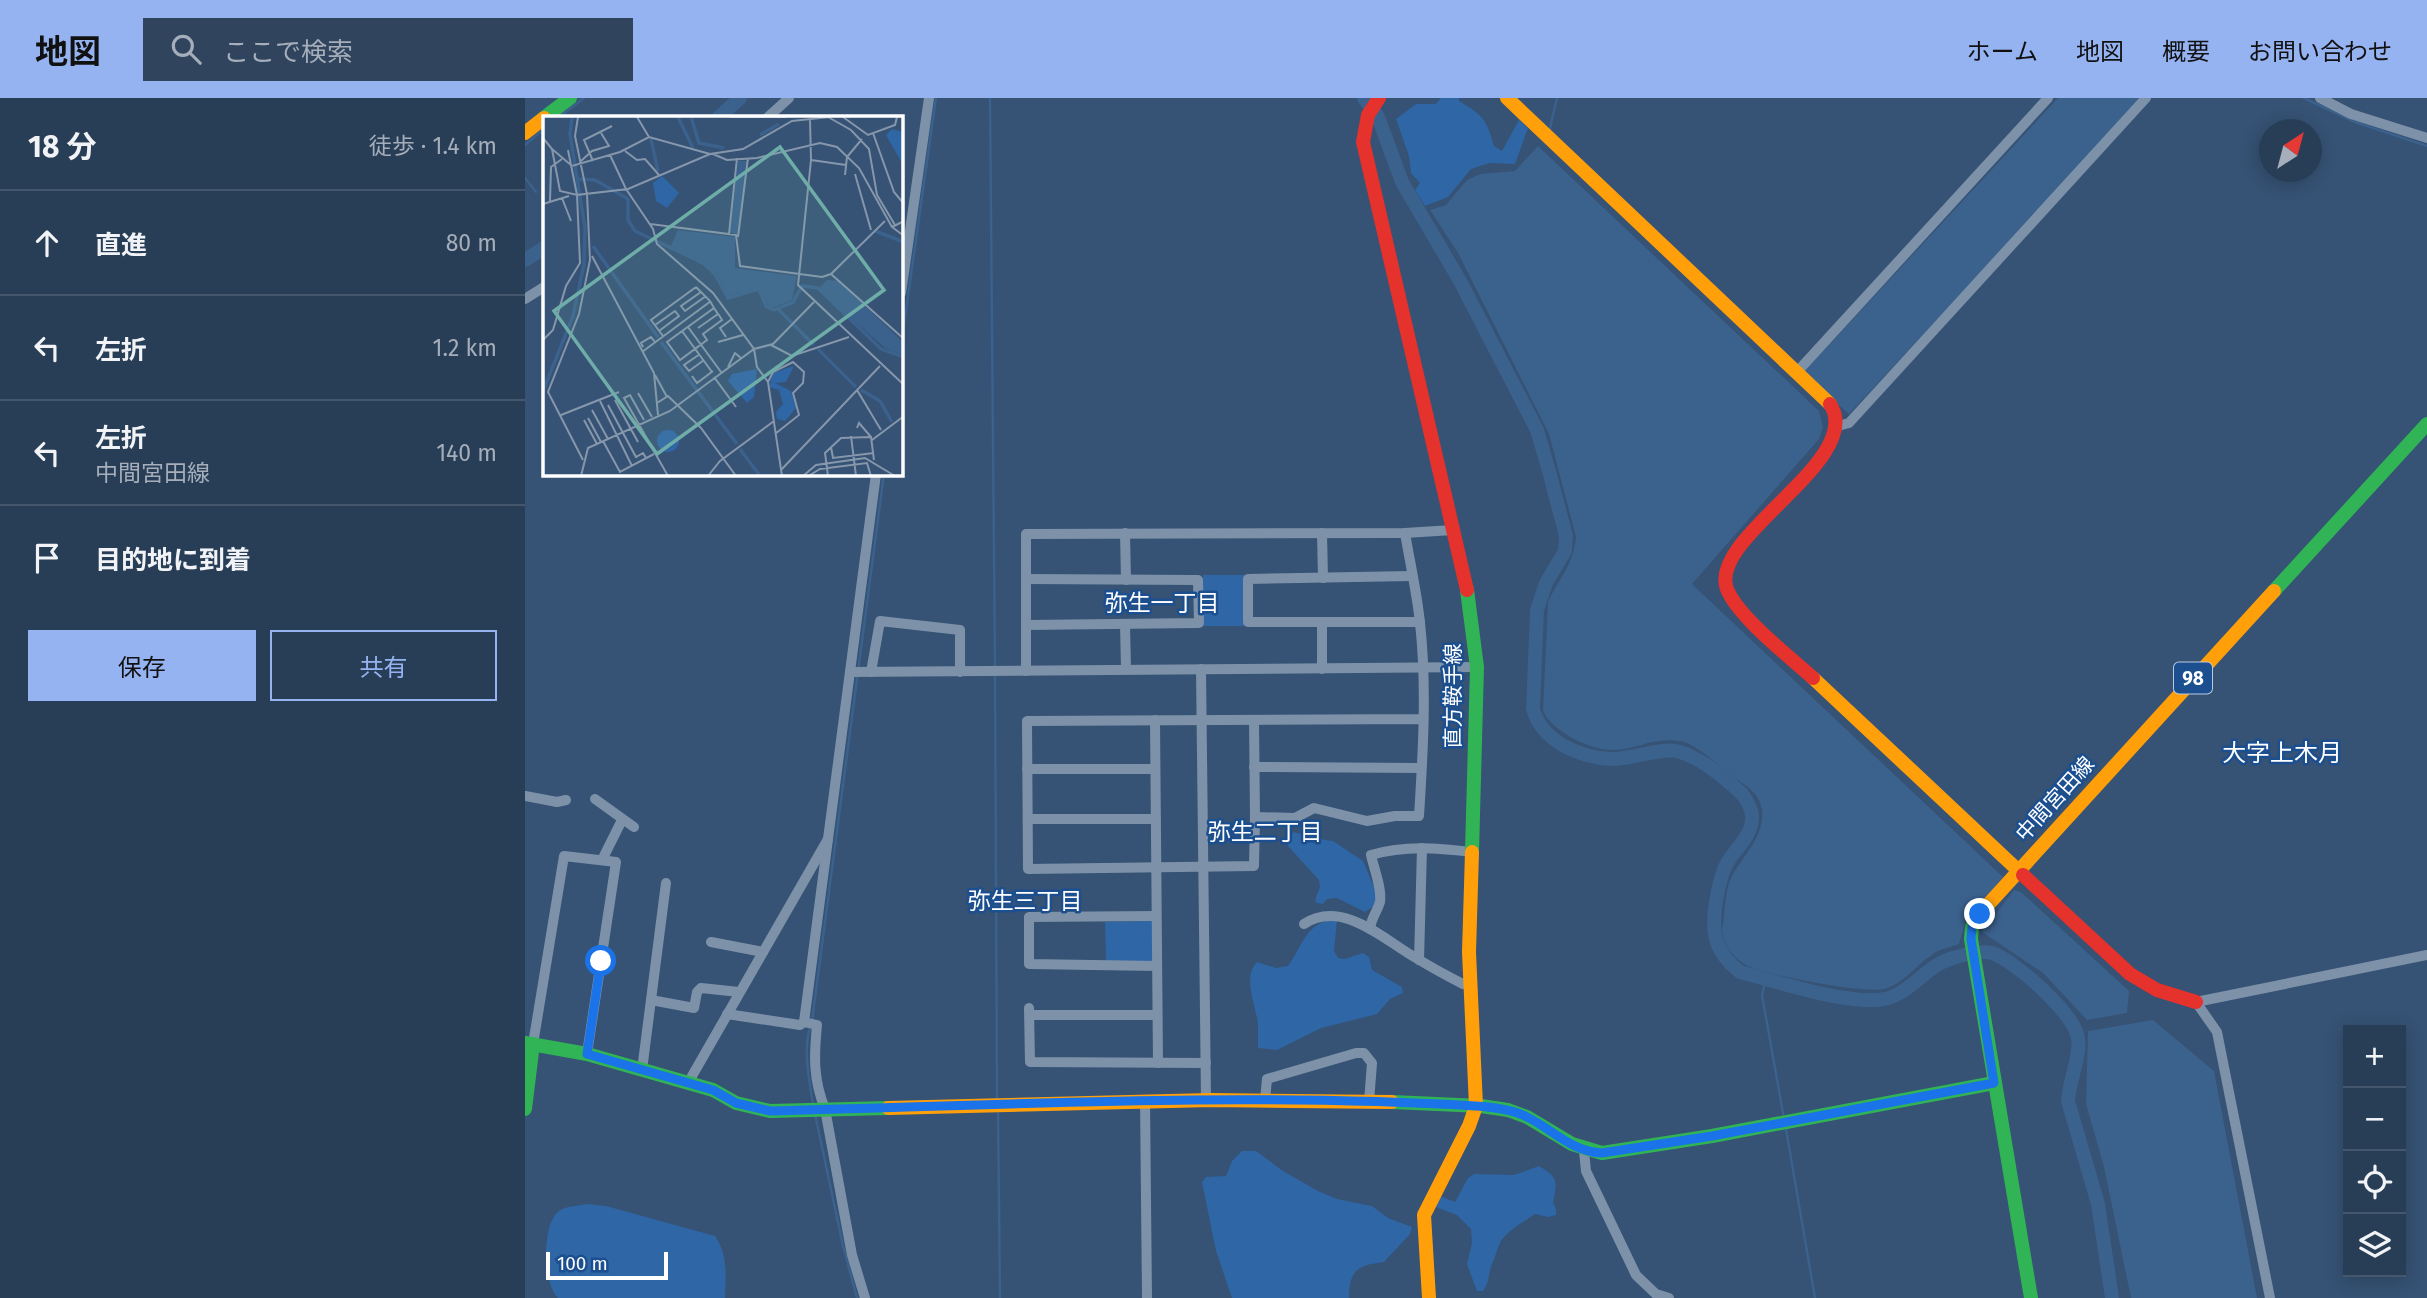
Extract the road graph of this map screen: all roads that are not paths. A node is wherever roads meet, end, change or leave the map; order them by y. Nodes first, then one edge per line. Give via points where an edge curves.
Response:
1 (570, 98) edge
2 (789, 98) edge
3 (929, 98) edge
4 (1380, 98) edge
5 (1507, 98) edge
6 (2048, 98) edge
7 (2146, 98) edge
8 (2320, 98) edge
9 (548, 116) edge
10 (769, 116) edge
11 (543, 120) edge
12 (525, 133) edge
13 (2427, 138) edge
14 (903, 279) edge
15 (543, 288) edge
16 (525, 299) edge
17 (1797, 372) junction
18 (2427, 424) edge
19 (1838, 426) junction
20 (876, 476) edge
21 (1453, 530) junction
22 (1125, 533) junction
23 (1322, 533) junction
24 (1405, 533) junction
25 (1412, 576) junction
26 (1323, 578) junction
27 (1026, 579) junction
28 (1126, 580) junction
29 (1322, 622) junction
30 (1420, 622) junction
31 (1125, 624) junction
32 (1026, 625) junction
33 (1423, 667) junction
34 (1477, 667) junction
35 (1126, 669) junction
36 (1201, 669) junction
37 (1322, 669) junction
38 (960, 671) junction
39 (1027, 671) junction
40 (850, 672) junction
41 (871, 672) junction
42 (1422, 719) junction
43 (1155, 720) junction
44 (1202, 720) junction
45 (1254, 720) junction
46 (1254, 767) junction
47 (1422, 768) junction
48 (1027, 769) junction
49 (1155, 769) junction
50 (525, 796) edge
51 (595, 799) dead end
52 (566, 800) dead end
53 (1255, 817) junction
54 (1028, 819) junction
55 (1156, 819) junction
56 (622, 820) junction
57 (634, 827) dead end
58 (828, 839) junction
59 (1422, 848) junction
60 (1472, 852) junction
61 (602, 860) junction
62 (1156, 867) junction
63 (1204, 867) junction
64 (2017, 871) junction
65 (666, 883) dead end
66 (1156, 916) junction
67 (1304, 924) dead end
68 (1370, 929) junction
69 (711, 942) dead end
70 (763, 952) junction
71 (2427, 956) edge
72 (1419, 960) junction
73 (1157, 966) junction
74 (1471, 983) junction
75 (739, 992) junction
76 (651, 1000) junction
77 (2196, 1002) junction
78 (727, 1014) junction
79 (1157, 1015) junction
80 (804, 1022) junction
81 (529, 1043) edge
82 (587, 1054) junction
83 (1158, 1063) junction
84 (1206, 1063) junction
85 (642, 1070) junction
86 (688, 1083) junction
87 (1994, 1083) junction
88 (1145, 1100) junction
89 (1206, 1100) junction
90 (1265, 1100) junction
91 (1369, 1102) junction
92 (1476, 1106) junction
93 (525, 1109) edge
94 (825, 1109) junction
95 (1584, 1151) junction
96 (1655, 1296) edge
97 (865, 1298) edge
98 (1147, 1298) edge
99 (1429, 1298) edge
100 (1669, 1298) edge
101 (2031, 1298) edge
102 (2270, 1298) edge

1 - 9 street
2 - 10 street
3 - 14 street
4 - 21 street, 直方鞍手線 via 1368,115 1363,142
5 - 17 street
6 - 17 street
7 - 19 street via 1849,423
8 - 13 street via 2351,114
11 - 12 street
15 - 16 street
17 - 19 street via 1834,410
18 - 64 street, 中間宮田線 / 98
19 - 64 street via 1827,450 1736,550 1726,567 1728,594
20 - 40 street
21 - 24 street
21 - 34 street, 直方鞍手線 via 1467,589
22 - 23 street
22 - 27 street via 1026,534
22 - 28 street
23 - 24 street
23 - 26 street
24 - 25 street
25 - 26 street
25 - 30 street
26 - 29 street via 1248,579 1248,622
27 - 28 street
27 - 32 street
28 - 31 street via 1198,580 1199,623
29 - 30 street
29 - 37 street
30 - 33 street
31 - 32 street
31 - 35 street
32 - 39 street
33 - 34 street
33 - 37 street
33 - 42 street
34 - 60 street, 直方鞍手線
35 - 36 street
35 - 39 street
36 - 37 street
36 - 44 street
38 - 39 street
38 - 41 street
38 - 41 street via 960,630 880,621
40 - 41 street
40 - 58 street
42 - 45 street
42 - 47 street
43 - 44 street
43 - 48 street via 1027,721
43 - 49 street
44 - 45 street
44 - 63 street
45 - 46 street
46 - 47 street
46 - 53 street
47 - 53 street via 1419,816 1367,821 1314,808 1296,818
48 - 49 street
48 - 54 street
49 - 55 street
50 - 52 street
51 - 56 street
53 - 63 street via 1254,866
54 - 55 street
54 - 62 street via 1028,869
55 - 62 street
56 - 57 street
56 - 61 street
58 - 70 street
58 - 80 street
59 - 60 street
59 - 68 street via 1371,855 1380,896
59 - 72 street
60 - 74 street, 直方鞍手線
61 - 81 street via 564,856
61 - 82 street via 616,862
62 - 63 street
62 - 66 street
63 - 84 street
64 - 77 street via 2137,981
64 - 87 street, 中間宮田線 / 98 via 1972,927
65 - 76 street
66 - 73 street
66 - 73 street via 1029,917 1029,964
67 - 68 street via 1337,915
68 - 72 street
69 - 70 street
70 - 75 street
71 - 77 street
72 - 74 street via 1463,984
73 - 79 street
74 - 92 street, 直方鞍手線
75 - 76 street via 701,988 694,1008
75 - 78 street
76 - 85 street
77 - 102 street via 2217,1032
78 - 80 street
78 - 86 street
79 - 83 street
79 - 83 street via 1029,1012 1030,1062
80 - 94 street via 817,1025 813,1064
81 - 82 street
81 - 93 street
82 - 85 street
83 - 84 street
84 - 89 street
85 - 86 street
86 - 94 street via 770,1111
87 - 95 street via 1602,1153
87 - 101 street, 中間宮田線 / 98
88 - 89 street
88 - 94 street
88 - 98 street
89 - 90 street
90 - 91 street
90 - 91 street via 1267,1079 1356,1053 1372,1063
91 - 92 street
92 - 95 street via 1524,1115
92 - 99 street, 直方鞍手線 via 1424,1215
94 - 97 street via 852,1255
95 - 96 street via 1586,1171 1636,1275
96 - 100 street

